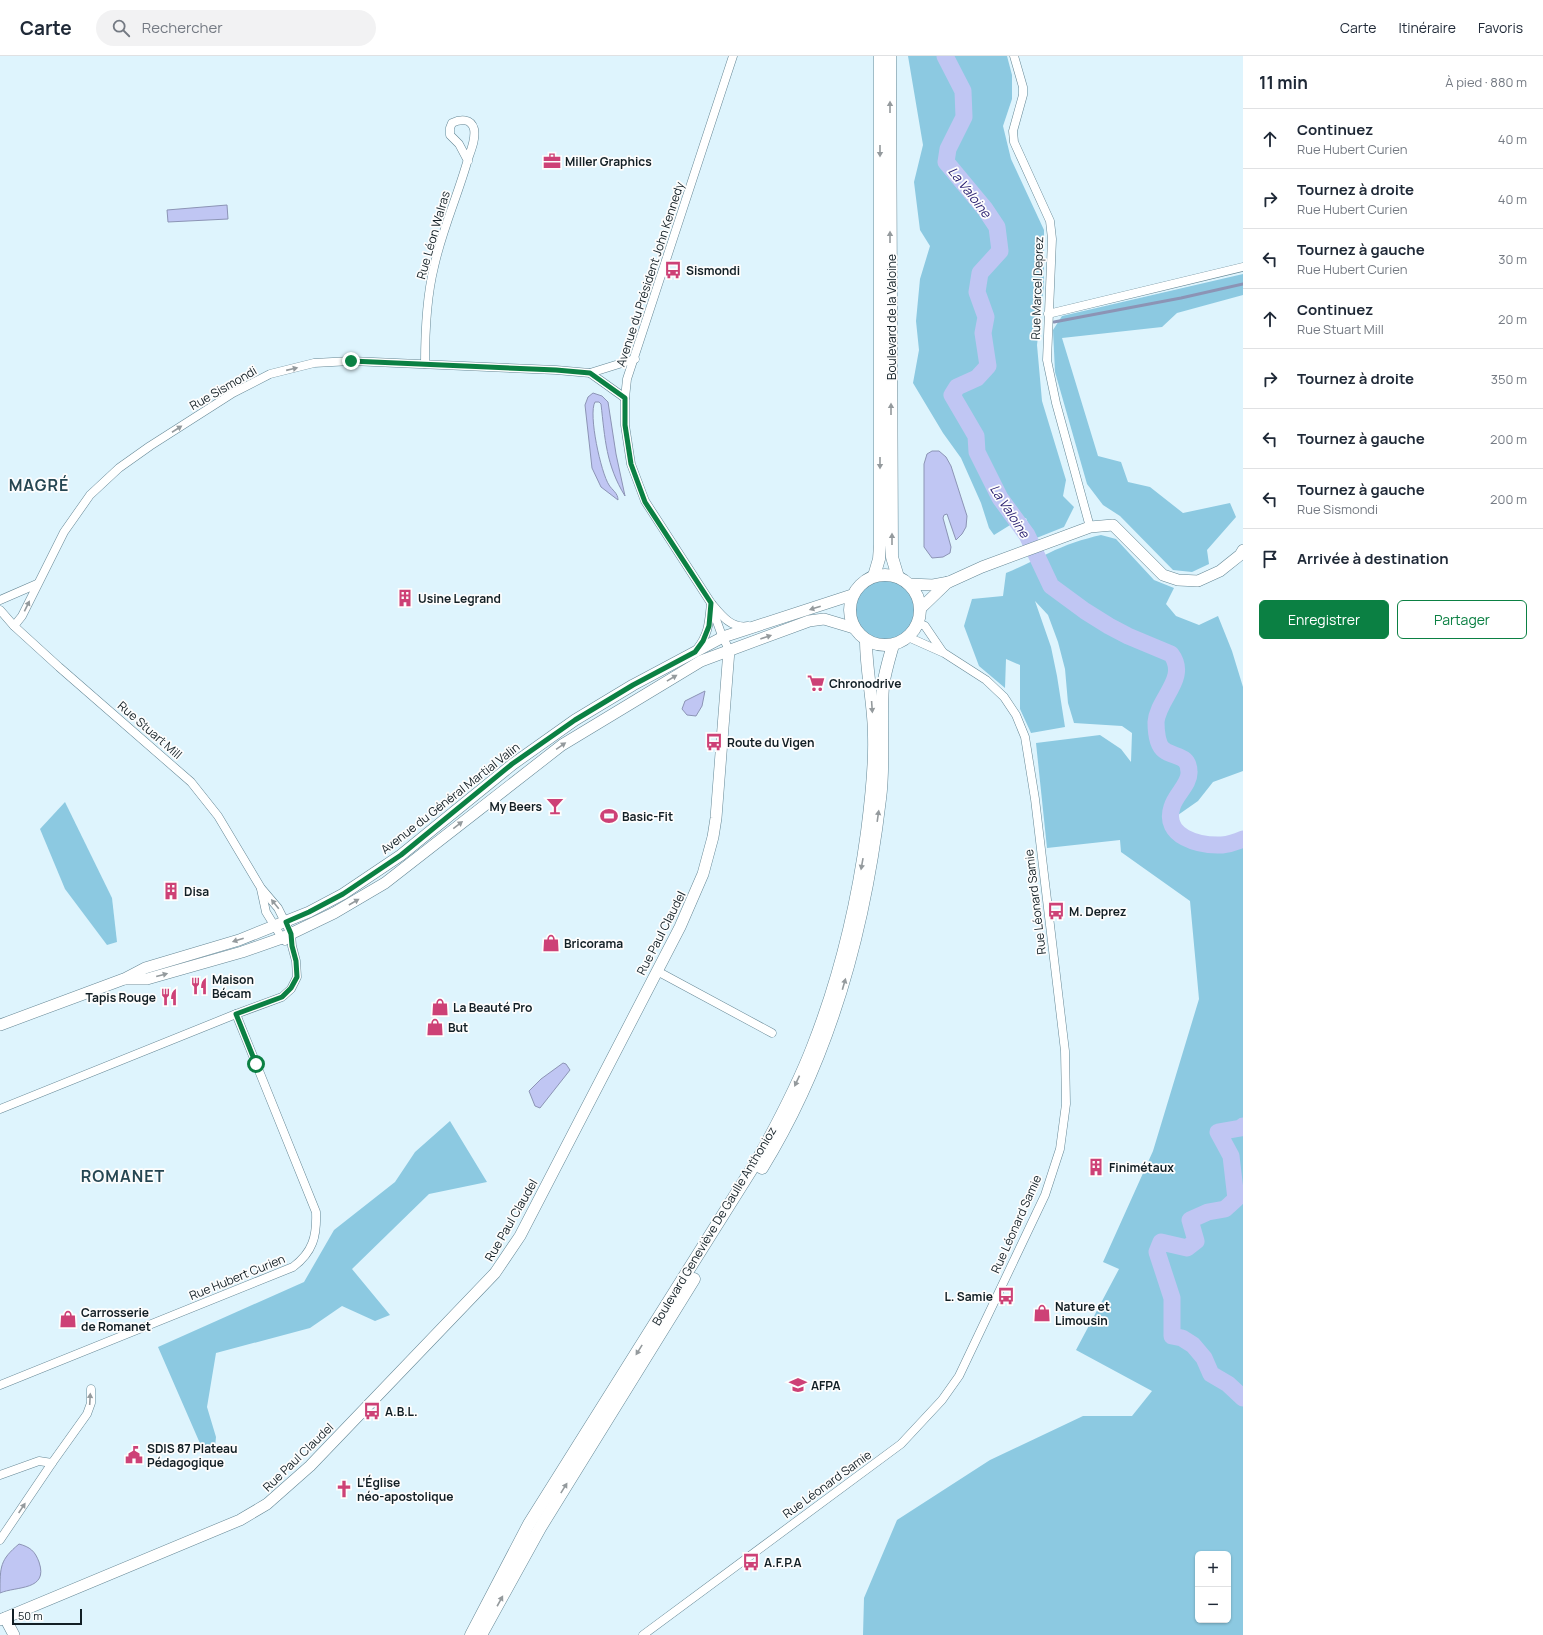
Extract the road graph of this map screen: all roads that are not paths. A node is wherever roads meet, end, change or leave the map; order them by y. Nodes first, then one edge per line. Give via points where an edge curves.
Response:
1 (733, 56) edge
2 (880, 56) edge
3 (890, 56) edge
4 (1014, 56) edge
5 (468, 161) junction
6 (1243, 267) edge
7 (1048, 314) junction
8 (635, 359) junction
9 (425, 364) junction
10 (590, 373) junction
11 (625, 398) junction
12 (1090, 527) junction
13 (1243, 550) edge
14 (874, 576) junction
15 (898, 576) junction
16 (949, 582) junction
17 (37, 584) junction
18 (909, 584) junction
19 (852, 595) junction
20 (0, 600) edge
21 (711, 603) junction
22 (921, 608) junction
23 (0, 610) edge
24 (723, 617) junction
25 (764, 623) junction
26 (918, 623) junction
27 (14, 626) junction
28 (854, 628) junction
29 (726, 636) junction
30 (908, 637) junction
31 (866, 640) junction
32 (893, 645) junction
33 (729, 650) junction
34 (695, 652) junction
35 (944, 653) junction
36 (261, 888) junction
37 (286, 922) junction
38 (275, 927) junction
39 (287, 936) junction
40 (657, 971) junction
41 (124, 979) junction
42 (236, 1014) junction
43 (0, 1025) edge
44 (772, 1033) dead end
45 (0, 1109) edge
46 (0, 1385) edge
47 (91, 1389) dead end
48 (52, 1463) junction
49 (0, 1475) edge
50 (0, 1540) edge
51 (3, 1619) edge
52 (14, 1635) edge
53 (471, 1635) edge
54 (482, 1635) edge
55 (643, 1635) edge

1 - 8 street, Avenue du Président John Kennedy
2 -> 14 main road, Boulevard de la Valoine via 880,545
15 -> 3 main road, Boulevard de la Valoine via 892,557
4 - 7 street, Rue Marcel Deprez via 1023,95 1012,130 1014,142 1050,221 1052,239
5 - 5 street, Rue Léon Walras via 474,129 465,120 458,120 452,123 450,135 459,144
5 - 9 street, Rue Léon Walras via 434,267 425,319
6 - 7 street
7 - 12 street, Rue Marcel Deprez via 1047,360 1056,403
8 - 10 street, Rue Sismondi
8 - 11 street, Avenue du Président John Kennedy
9 - 10 street, Rue Sismondi
17 -> 9 street, Rue Sismondi via 64,532 90,495 118,468 233,393 270,374 314,363 351,361
10 - 11 street
11 - 21 street, Avenue du Président John Kennedy via 625,425 631,464 645,502
12 - 13 main road via 1113,525 1163,575 1178,580 1198,581 1220,572
12 - 16 main road
14 - 15 main road
14 - 19 main road via 863,582
15 - 18 main road
16 - 18 main road via 933,585
16 - 22 main road
17 - 20 street
27 -> 17 street, Rue Sismondi via 22,616
18 - 22 main road via 918,597
19 -> 25 main road, Avenue du Général Martial Valin
19 - 28 main road via 849,614
21 - 24 street, Avenue du Président John Kennedy
21 - 29 street, Avenue du Président John Kennedy
21 - 34 street via 709,626
22 - 26 main road
23 - 27 street, Rue Stuart Mill
24 - 25 street, Avenue du Président John Kennedy via 732,624 742,627
24 - 29 street, Avenue du Président John Kennedy via 729,631
25 - 29 main road, Avenue du Général Martial Valin
26 - 30 main road
26 - 35 street via 924,626
27 - 36 street, Rue Stuart Mill via 191,782 226,828
28 - 31 main road
33 -> 28 main road, Avenue du Général Martial Valin via 809,621 824,619
29 - 33 street, Avenue du Président John Kennedy
29 - 34 main road, Avenue du Général Martial Valin
30 - 32 main road
30 - 35 street
31 - 32 main road via 879,645
31 -> 53 main road, Boulevard Geneviève De Gaulle Anthonioz via 874,736 871,797 857,897 844,952 813,1047 758,1160 529,1524
54 -> 32 main road, Boulevard Geneviève De Gaulle Anthonioz via 540,1528 765,1163 790,1119 810,1074 844,986 869,878 881,797 884,686
39 -> 33 main road, Avenue du Général Martial Valin via 334,913 385,883 562,745 701,661
33 - 40 main road, Rue Paul Claudel via 716,818 708,857 698,888
34 - 37 main road, Avenue du Général Martial Valin via 575,720 512,764 401,855 343,894
35 - 55 street, Rue Léonard Samie via 986,680 1004,697 1016,715 1025,737 1035,799 1065,1052 1066,1104 1060,1149 1044,1195 959,1376 942,1400 901,1444
37 -> 36 street, Rue Stuart Mill
36 - 38 street, Rue Stuart Mill via 265,909
37 - 38 main road, Avenue du Général Martial Valin
37 - 39 street, Rue Stuart Mill
38 - 39 street, Rue Stuart Mill
38 -> 41 main road, Avenue du Général Martial Valin via 145,968
41 -> 39 main road, Avenue du Général Martial Valin via 147,979 242,952
39 - 42 street, Rue Stuart Mill via 296,961 297,977 291,988 282,997
40 - 44 street
40 - 51 main road, Rue Paul Claudel via 520,1236 495,1273 310,1466 267,1504 240,1520
41 - 43 main road, Avenue du Général Martial Valin
42 - 45 street
42 - 46 street, Rue Hubert Curien via 316,1212 317,1229 304,1259 293,1267
48 -> 47 street via 87,1414 91,1403
48 - 49 street via 40,1460
50 -> 48 street
51 - 52 main road

